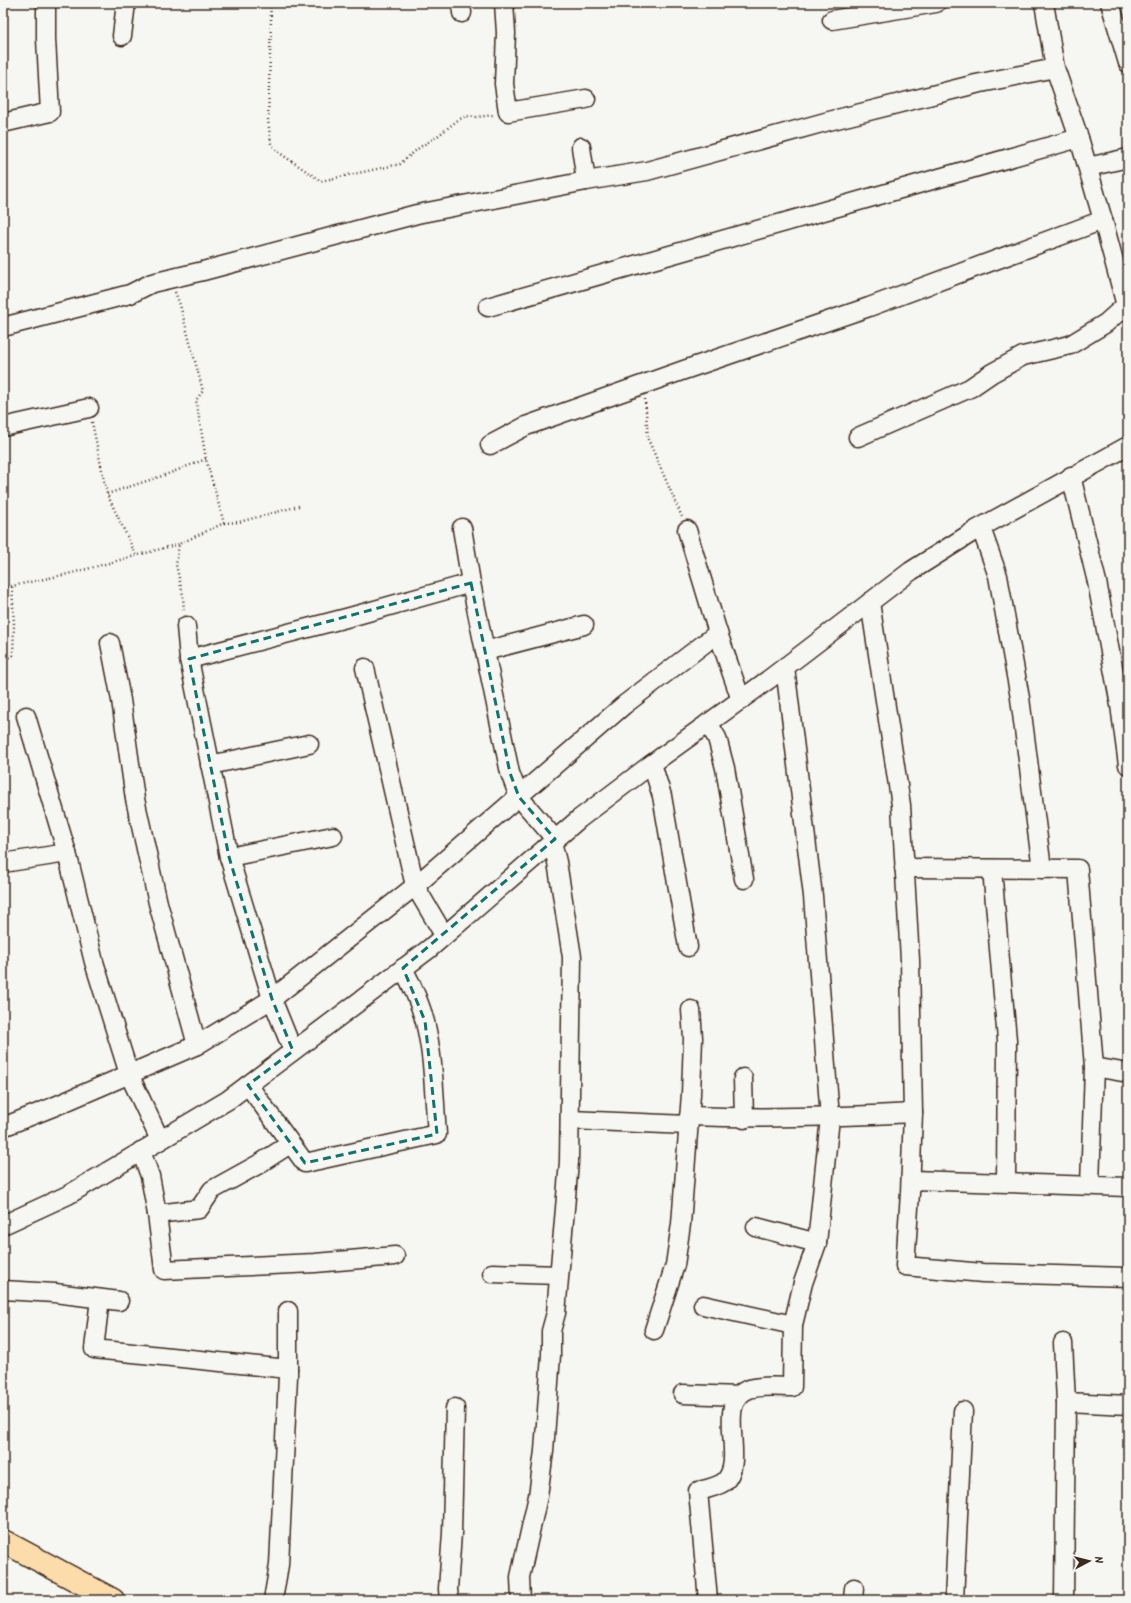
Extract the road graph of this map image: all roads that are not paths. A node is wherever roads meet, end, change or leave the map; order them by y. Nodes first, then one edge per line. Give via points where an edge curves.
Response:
1 (46, 3) edge
2 (126, 3) edge
3 (504, 3) edge
4 (936, 3) edge
5 (1044, 3) edge
6 (1110, 3) edge
7 (832, 20) dead end
8 (122, 36) dead end
9 (1128, 63) edge
10 (1055, 68) junction
11 (586, 99) dead end
12 (3, 123) edge
13 (1079, 138) junction
14 (581, 147) dead end
15 (1128, 158) edge
16 (1088, 167) junction
17 (586, 181) junction
18 (1103, 220) junction
19 (488, 307) dead end
20 (1127, 309) edge
21 (3, 327) edge
22 (89, 408) road end
23 (3, 427) edge
24 (858, 437) dead end
25 (490, 445) dead end
26 (1128, 446) edge
27 (1071, 476) junction
28 (462, 528) dead end
29 (981, 528) junction
30 (687, 530) road end
31 (471, 583) junction
32 (870, 602) junction
33 (584, 625) dead end
34 (186, 626) road end
35 (718, 633) junction
36 (110, 643) dead end
37 (485, 651) junction
38 (190, 659) junction
39 (785, 667) junction
40 (365, 668) dead end
41 (741, 700) junction
42 (26, 716) dead end
43 (708, 723) junction
44 (309, 744) dead end
45 (652, 764) junction
46 (210, 765) junction
47 (1128, 765) edge
48 (519, 797) junction
49 (333, 836) dead end
50 (554, 841) junction
51 (67, 853) junction
52 (229, 857) junction
53 (3, 863) edge
54 (904, 868) junction
55 (992, 869) junction
56 (1042, 869) junction
57 (744, 879) dead end
58 (415, 886) junction
59 (444, 935) junction
60 (688, 947) dead end
61 (403, 968) junction
62 (272, 999) junction
63 (691, 1010) dead end
64 (197, 1045) junction
65 (293, 1051) junction
66 (1094, 1067) junction
67 (1128, 1073) edge
68 (129, 1074) junction
69 (744, 1078) dead end
70 (248, 1085) junction
71 (913, 1114) junction
72 (744, 1118) junction
73 (830, 1118) junction
74 (570, 1120) junction
75 (688, 1121) junction
76 (3, 1127) edge
77 (160, 1140) junction
78 (290, 1144) junction
79 (141, 1152) junction
80 (911, 1180) junction
81 (1006, 1182) junction
82 (1090, 1185) junction
83 (1128, 1187) edge
84 (157, 1214) junction
85 (3, 1225) edge
86 (756, 1227) dead end
87 (817, 1243) junction
88 (395, 1256) dead end
89 (492, 1273) dead end
90 (559, 1275) junction
91 (1128, 1277) edge
92 (3, 1290) edge
93 (100, 1299) junction
94 (119, 1301) dead end
95 (703, 1305) dead end
96 (288, 1311) dead end
97 (793, 1325) junction
98 (654, 1330) dead end
99 (1063, 1342) dead end
100 (288, 1369) junction
101 (683, 1394) dead end
102 (739, 1396) junction
103 (1066, 1402) junction
104 (1128, 1405) edge
105 (455, 1408) dead end
106 (963, 1411) dead end
107 (3, 1540) edge
108 (114, 1600) edge
109 (273, 1600) edge
110 (449, 1600) edge
111 (522, 1600) edge
112 (708, 1600) edge
113 (954, 1600) edge
114 (1064, 1600) edge

1 - 12 street via 50,112
2 - 8 street
3 - 11 street via 504,84 508,112
4 - 7 street
5 - 10 street
6 - 9 street
10 - 13 street
10 - 17 street via 976,84 829,121 647,171
13 - 16 street
13 - 19 street
14 - 17 street
15 - 16 street
16 - 18 street
17 - 21 street via 417,214 152,283 130,294
18 - 20 street
18 - 25 street via 869,307 526,426
20 - 24 street via 1070,345 1023,356 970,388
22 - 23 street
26 - 27 street
27 - 29 street
27 - 47 street via 1098,590 1120,705
28 - 31 street
29 - 32 street via 911,571
29 - 56 street via 998,576 1020,698
30 - 35 street
31 - 37 street
31 - 38 street
32 - 39 street
32 - 54 street via 901,805
33 - 37 street
34 - 38 street
35 - 41 street
35 - 48 street via 624,705
36 - 64 street via 135,799 158,903
37 - 48 street via 508,766
38 - 46 street
39 - 41 street
39 - 73 street via 813,896
40 - 58 street
41 - 43 street
42 - 51 street
43 - 45 street
43 - 57 street via 717,738 725,768
44 - 46 street
45 - 50 street
45 - 60 street via 662,796
46 - 52 street
48 - 50 street
48 - 58 street
49 - 52 street
50 - 59 street
50 - 74 street via 572,957
51 - 53 street
51 - 68 street via 94,962
52 - 62 street
54 - 55 street
54 - 71 street via 910,960
55 - 56 street
55 - 81 street via 1007,1040
56 - 66 street via 1078,869
58 - 59 street
58 - 62 street
59 - 61 street
61 - 65 street
61 - 78 street via 414,989 425,1021 430,1049 437,1134 305,1163
62 - 64 street
62 - 65 street
63 - 75 street via 693,1038
64 - 68 street
65 - 70 street
66 - 67 street
66 - 82 street
68 - 76 street
68 - 77 street
69 - 72 street
70 - 77 street via 228,1100
70 - 78 street
71 - 73 street
71 - 80 street
72 - 73 street
72 - 75 street
73 - 87 street
74 - 75 street
74 - 90 street
75 - 98 street via 681,1224 675,1265
77 - 79 street
78 - 84 street via 212,1190 199,1209
79 - 84 street via 150,1176
79 - 85 street via 68,1195
80 - 81 street
80 - 91 street via 905,1266 983,1273
81 - 82 street
82 - 83 street
84 - 88 street via 164,1270 330,1262
86 - 87 street
87 - 97 street via 803,1283
89 - 90 street
90 - 111 street via 556,1313 551,1331 544,1451 538,1496 520,1577
92 - 93 street
93 - 94 street
93 - 100 street via 94,1349
95 - 97 street
96 - 100 street
97 - 102 street via 792,1387 750,1389
99 - 103 street
100 - 109 street via 279,1565
101 - 102 street
102 - 112 street via 732,1411 731,1472 720,1485 698,1491
103 - 104 street
103 - 114 street
105 - 110 street
106 - 113 street
107 - 108 main road

